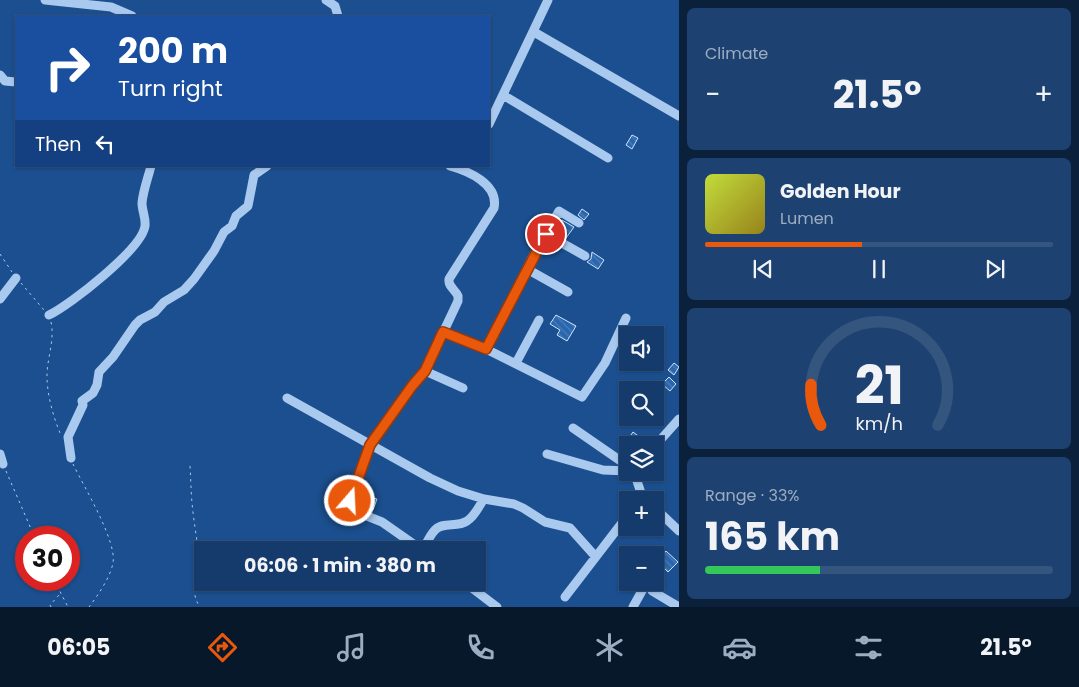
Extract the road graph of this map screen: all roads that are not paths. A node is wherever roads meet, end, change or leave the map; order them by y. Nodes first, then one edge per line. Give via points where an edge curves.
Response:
1 (45, 0) edge
2 (326, 0) edge
3 (548, 0) edge
4 (130, 15) edge
5 (338, 15) edge
6 (534, 32) junction
7 (0, 75) edge
8 (15, 82) edge
9 (503, 95) junction
10 (679, 116) edge
11 (490, 122) edge
12 (608, 158) dead end
13 (151, 167) edge
14 (266, 167) edge
15 (467, 169) edge
16 (579, 223) dead end
17 (546, 234) junction
18 (586, 256) dead end
19 (527, 269) junction
20 (16, 278) dead end
21 (568, 292) dead end
22 (0, 299) edge
23 (49, 315) dead end
24 (626, 318) dead end
25 (539, 320) dead end
26 (443, 332) junction
27 (486, 349) junction
28 (516, 363) junction
29 (425, 371) junction
30 (463, 388) dead end
31 (286, 398) dead end
32 (679, 419) edge
33 (573, 428) dead end
34 (664, 436) edge
35 (370, 445) junction
36 (0, 454) edge
37 (548, 454) dead end
38 (71, 458) dead end
39 (619, 460) edge
40 (3, 464) road end
41 (619, 470) edge
42 (484, 499) junction
43 (664, 517) edge
44 (619, 526) edge
45 (679, 531) edge
46 (409, 541) edge
47 (427, 541) edge
48 (595, 556) junction
49 (476, 591) edge
50 (642, 591) edge
51 (652, 591) dead end
52 (565, 597) dead end
53 (676, 606) edge
54 (497, 607) edge
55 (633, 607) edge

1 - 4 street via 111,7
2 - 5 street via 335,6
3 - 6 street
6 - 9 street
6 - 10 street
7 - 8 street via 6,82
9 - 11 street
9 - 12 street
13 - 23 street via 142,201 145,227 136,242 122,260 84,293
14 - 38 street via 254,175 250,203 236,216 212,255 186,288 140,320 102,367 93,393 82,400 83,405 68,437
15 - 26 street via 488,187 495,205 449,279 458,301
16 - 17 street via 559,211
17 - 18 street
17 - 19 street
19 - 21 street
19 - 27 street
20 - 22 street
24 - 28 street via 605,363 582,397
25 - 28 street
26 - 27 street
26 - 29 street
27 - 28 street
29 - 30 street
29 - 35 street
31 - 35 street
32 - 34 street
33 - 39 street
35 - 42 street via 430,478
35 - 46 street via 350,506 382,522
36 - 40 street
37 - 41 street via 603,470
42 - 47 street via 467,522 454,526 442,524
42 - 48 street via 514,504 545,522 570,528
43 - 45 street
44 - 48 street
48 - 52 street
49 - 54 street
50 - 55 street
51 - 53 street

